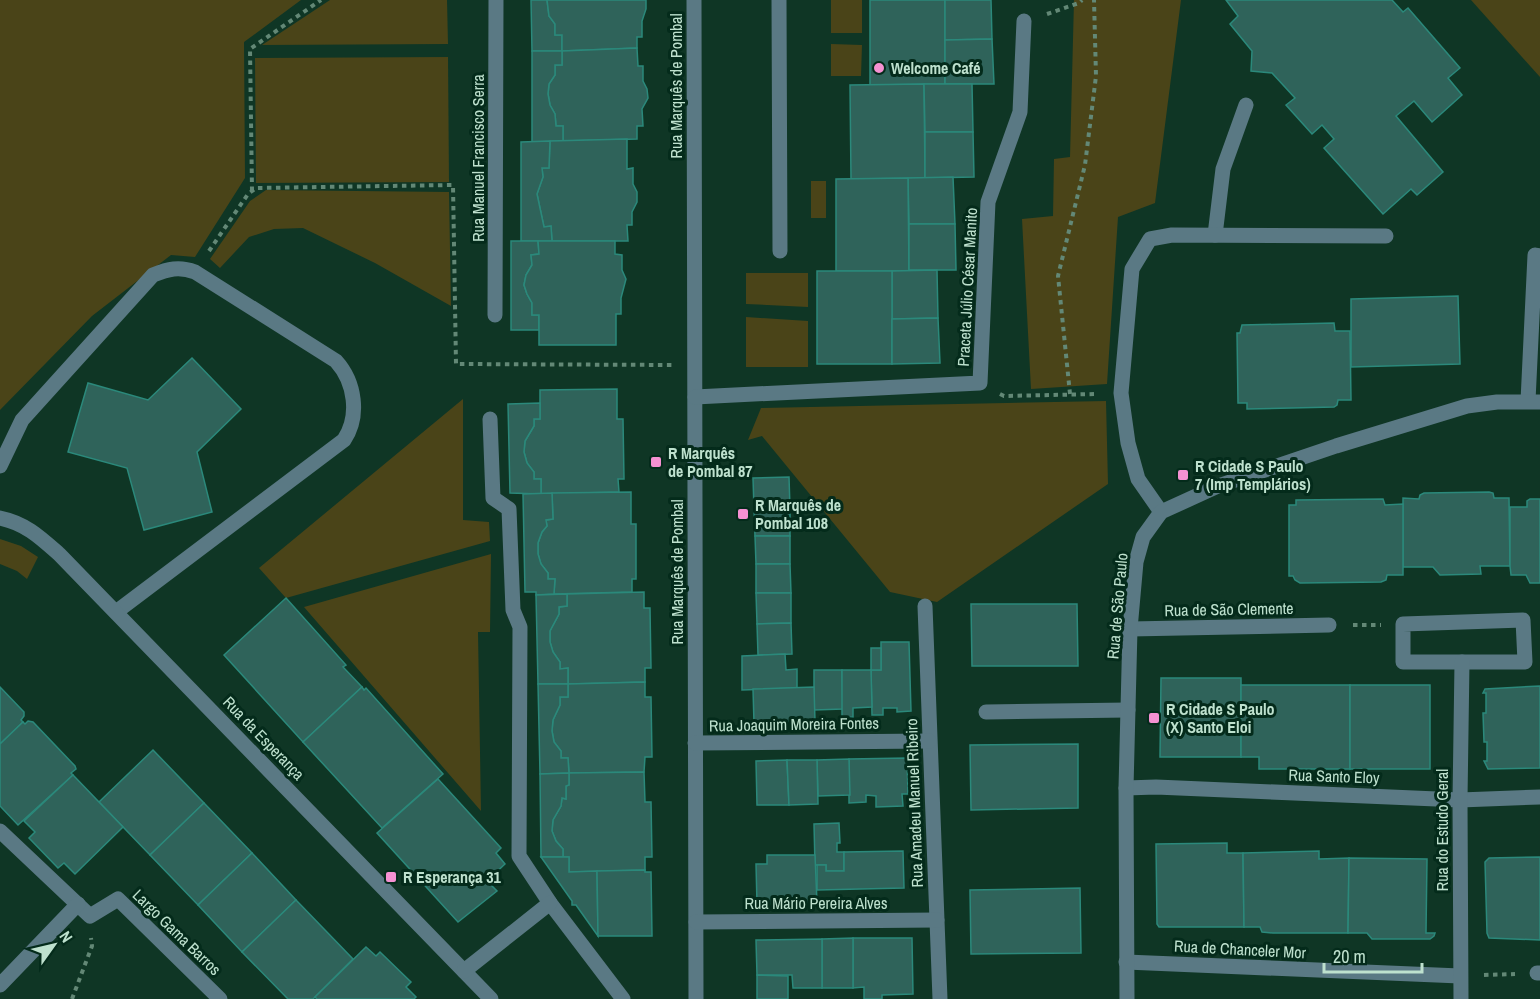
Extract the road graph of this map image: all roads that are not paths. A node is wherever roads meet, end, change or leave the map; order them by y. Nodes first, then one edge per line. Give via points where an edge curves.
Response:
1 (496, 0) edge
2 (694, 0) edge
3 (779, 0) edge
4 (1024, 21) road end
5 (1246, 105) dead end
6 (1215, 235) junction
7 (1386, 236) dead end
8 (780, 251) dead end
9 (1540, 256) edge
10 (495, 315) dead end
11 (695, 397) junction
12 (1534, 401) edge
13 (490, 419) dead end
14 (0, 466) edge
15 (1161, 512) junction
16 (0, 518) edge
17 (925, 606) dead end
18 (116, 612) junction
19 (1327, 625) road end
20 (1130, 629) junction
21 (1462, 662) junction
22 (1128, 710) junction
23 (986, 711) dead end
24 (929, 741) junction
25 (695, 743) junction
26 (1126, 788) junction
27 (1540, 797) edge
28 (1460, 800) junction
29 (0, 831) edge
30 (550, 903) junction
31 (78, 904) junction
32 (937, 920) junction
33 (696, 922) junction
34 (1126, 962) junction
35 (464, 971) junction
36 (1460, 976) junction
37 (0, 985) edge
38 (220, 999) edge
39 (491, 999) edge
40 (623, 999) edge
41 (696, 999) edge
42 (940, 999) edge
43 (1127, 999) edge
44 (1461, 999) edge

1 - 10 street, Rua Manuel Francisco Serra
2 - 11 street, Rua Marquês de Pombal
3 - 8 street
4 - 11 street, Praceta Júlio César Manito via 1020,112 988,202 980,383
5 - 6 street via 1223,169
6 - 7 street
6 - 15 street via 1150,239 1132,269 1121,393 1138,479
9 - 12 street via 1535,255
11 - 25 street, Rua Marquês de Pombal
12 - 15 street, Rua de São Paulo via 1467,406 1218,486
13 - 30 street via 493,498 509,509 513,610 520,627 519,856
14 - 18 street via 22,420 153,275 170,268 195,272 336,361 344,370 354,421 344,440
15 - 20 street, Rua de São Paulo via 1143,537 1136,562
16 - 18 street, Rua da Esperança via 32,530
17 - 24 street, Rua Amadeu Manuel Ribeiro
18 - 35 street, Rua da Esperança
19 - 20 street, Rua de São Clemente
20 - 22 street, Rua de São Paulo
21 - 21 street via 1525,662 1523,620 1403,624 1403,662
21 - 28 street, Rua do Estudo Geral
22 - 23 street
22 - 26 street, Rua de São Paulo
24 - 25 street, Rua Joaquim Moreira Fontes
24 - 32 street, Rua Amadeu Manuel Ribeiro
25 - 33 street, Rua Marquês de Pombal
26 - 28 street, Rua Santo Eloy
26 - 34 street, Rua de São Paulo
27 - 28 street, Rua Santo Eloy
28 - 36 street, Rua do Estudo Geral
29 - 31 street
30 - 35 street
30 - 40 street
31 - 37 street
31 - 38 street, Largo Gama Barros via 90,916 118,899
32 - 33 street, Rua Mário Pereira Alves
32 - 42 street, Rua Amadeu Manuel Ribeiro
33 - 41 street, Rua Marquês de Pombal
34 - 36 street, Rua de Chanceler Mor
34 - 43 street, Rua de São Paulo
35 - 39 street, Rua da Esperança
36 - 44 street, Rua do Estudo Geral

